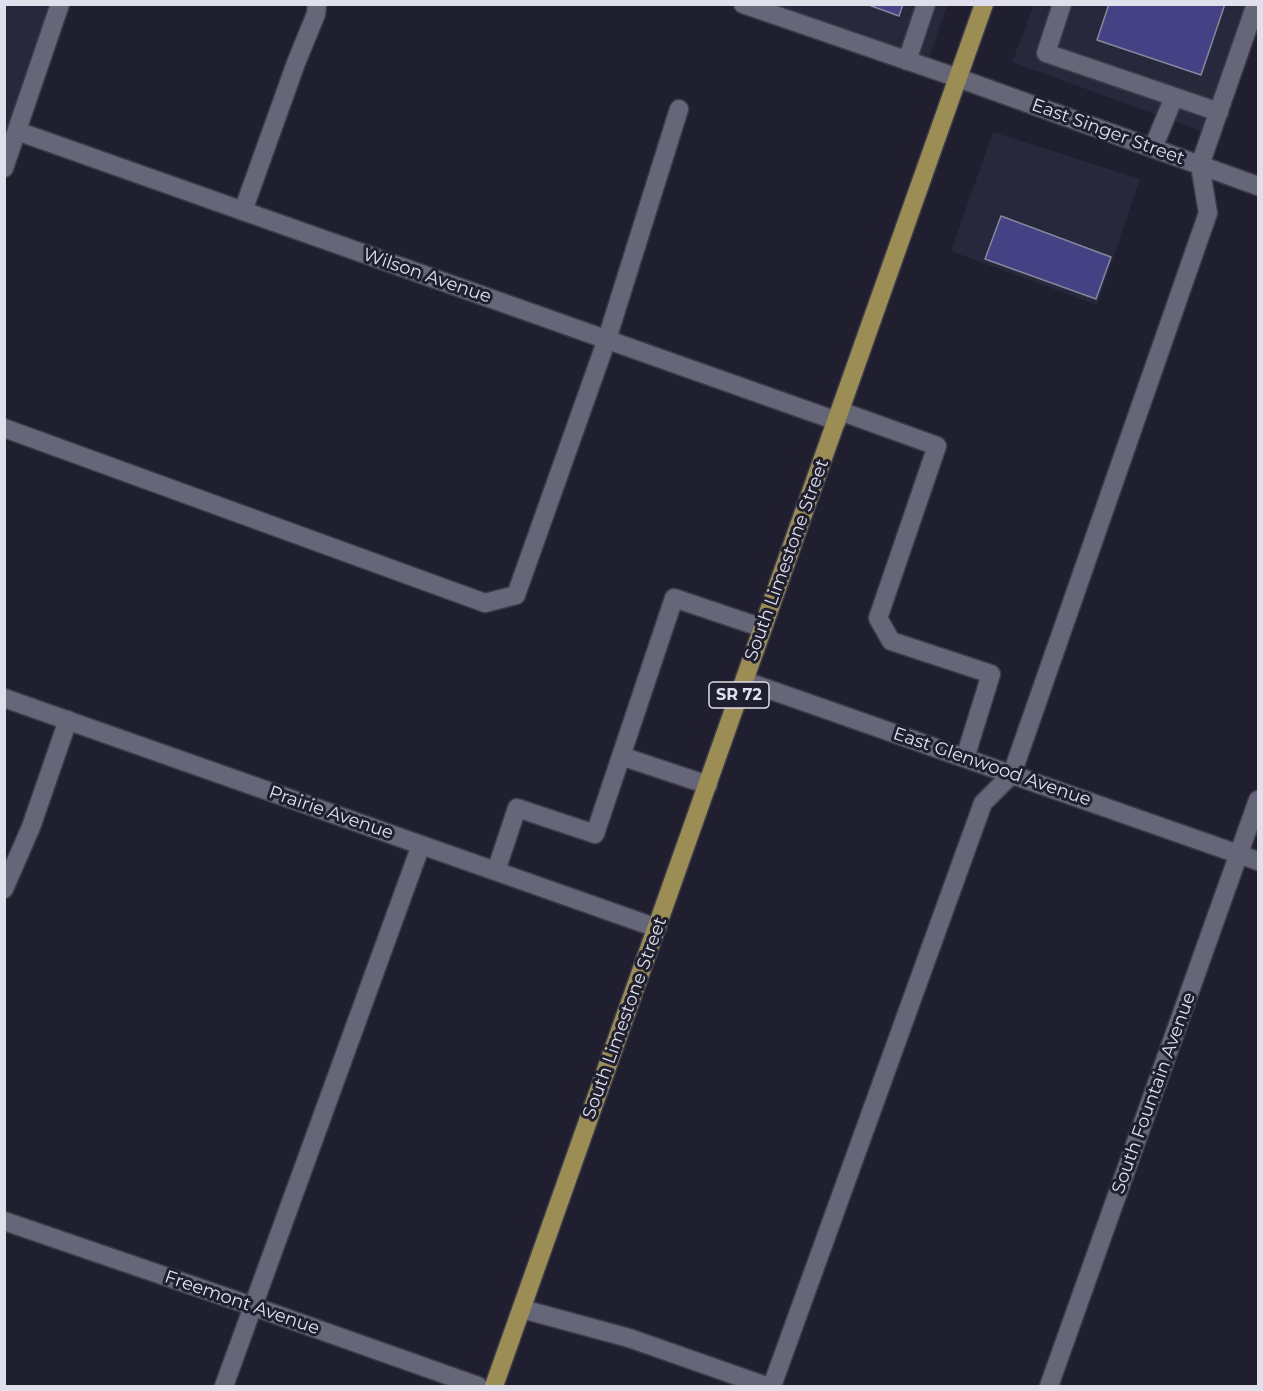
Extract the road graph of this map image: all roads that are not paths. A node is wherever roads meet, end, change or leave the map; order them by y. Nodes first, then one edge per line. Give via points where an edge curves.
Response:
1 (60, 4) edge
2 (317, 4) edge
3 (743, 4) edge
4 (926, 4) edge
5 (984, 4) edge
6 (1062, 4) edge
7 (1256, 4) edge
8 (908, 61) junction
9 (958, 78) junction
10 (1174, 97) junction
11 (679, 109) dead end
12 (1219, 112) junction
13 (11, 129) edge
14 (1153, 148) junction
15 (1200, 165) junction
16 (4, 168) edge
17 (1258, 186) edge
18 (243, 211) junction
19 (607, 339) junction
20 (838, 416) junction
21 (4, 428) edge
22 (763, 628) junction
23 (744, 681) junction
24 (4, 698) edge
25 (68, 720) junction
26 (621, 756) junction
27 (965, 758) junction
28 (1012, 774) junction
29 (708, 785) junction
30 (1258, 800) edge
31 (422, 845) junction
32 (1239, 854) junction
33 (1258, 861) edge
34 (496, 872) junction
35 (4, 888) edge
36 (657, 928) junction
37 (4, 1221) edge
38 (252, 1306) junction
39 (522, 1309) junction
40 (224, 1386) edge
41 (478, 1386) edge
42 (494, 1386) edge
43 (766, 1386) edge
44 (772, 1386) edge
45 (1048, 1386) edge

1 - 13 street
2 - 18 street
3 - 8 street, East Singer Street
4 - 8 street
5 - 9 main road, South Limestone Street / SR 72
6 - 10 street via 1046,53
7 - 12 street
8 - 9 street, East Singer Street
9 - 14 street, East Singer Street
9 - 20 main road, South Limestone Street / SR 72
10 - 12 street
10 - 14 street
11 - 19 street
12 - 15 street
13 - 16 street
13 - 18 street, Wilson Avenue
14 - 15 street, East Singer Street
15 - 17 street, East Singer Street
15 - 28 street via 1208,213
18 - 19 street, Wilson Avenue
19 - 20 street, Wilson Avenue
19 - 21 street via 516,595 484,603
20 - 22 main road, South Limestone Street / SR 72
20 - 27 street, Wilson Avenue via 937,446 878,618 891,641 991,674
22 - 23 main road, South Limestone Street / SR 72
22 - 26 street via 675,598
23 - 27 street, East Glenwood Avenue
23 - 29 main road, South Limestone Street / SR 72
24 - 25 street, Prairie Avenue
25 - 31 street, Prairie Avenue
25 - 35 street via 31,827
26 - 29 street
26 - 34 street via 595,834 517,808
27 - 28 street, East Glenwood Avenue
28 - 32 street, East Glenwood Avenue
28 - 44 street via 984,803
29 - 36 main road, South Limestone Street / SR 72
30 - 32 street, South Fountain Avenue
31 - 34 street, Prairie Avenue
31 - 38 street
32 - 33 street, East Glenwood Avenue
32 - 45 street, South Fountain Avenue
34 - 36 street, Prairie Avenue
36 - 39 main road, South Limestone Street / SR 72
37 - 38 street, Freemont Avenue
38 - 40 street
38 - 41 street, Freemont Avenue
39 - 42 main road, South Limestone Street / SR 72
39 - 43 street via 629,1338

